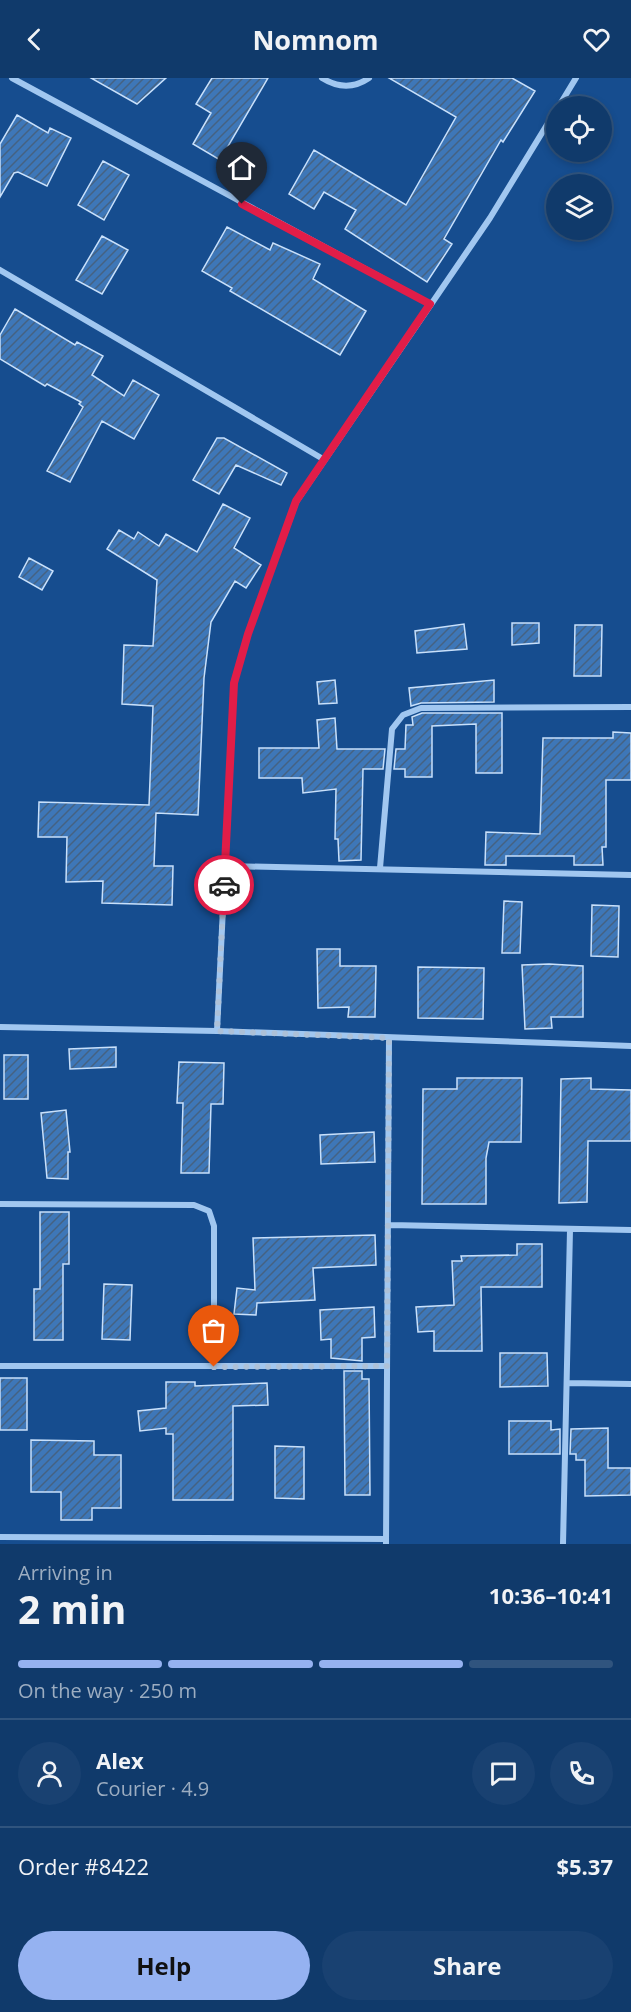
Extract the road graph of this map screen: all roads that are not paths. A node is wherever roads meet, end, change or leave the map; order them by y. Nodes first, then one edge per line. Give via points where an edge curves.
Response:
1 (12, 78) edge
2 (322, 78) edge
3 (369, 78) edge
4 (576, 78) edge
5 (565, 96) edge
6 (546, 127) edge
7 (0, 270) edge
8 (430, 304) junction
9 (323, 459) junction
10 (631, 707) edge
11 (226, 866) junction
12 (380, 868) junction
13 (631, 875) edge
14 (0, 1027) edge
15 (217, 1031) junction
16 (389, 1038) junction
17 (631, 1046) edge
18 (0, 1204) edge
19 (390, 1225) junction
20 (570, 1230) junction
21 (631, 1230) edge
22 (0, 1366) edge
23 (387, 1366) junction
24 (214, 1367) junction
25 (568, 1383) junction
26 (631, 1384) edge
27 (0, 1537) edge
28 (386, 1541) edge
29 (563, 1544) edge

1 - 8 street
2 - 3 street via 334,86 358,86
4 - 5 street
6 - 8 street
7 - 9 street
8 - 9 street
9 - 11 street via 296,501 234,683
10 - 12 street via 421,708 403,715 392,729
11 - 12 street
11 - 15 street
12 - 13 street
14 - 15 street
15 - 16 street
16 - 17 street
16 - 19 street
18 - 24 street via 194,1205 209,1211 214,1226
19 - 20 street
19 - 23 street
20 - 21 street
20 - 25 street
22 - 24 street
23 - 24 street
23 - 28 street
25 - 26 street
25 - 29 street
27 - 28 street

